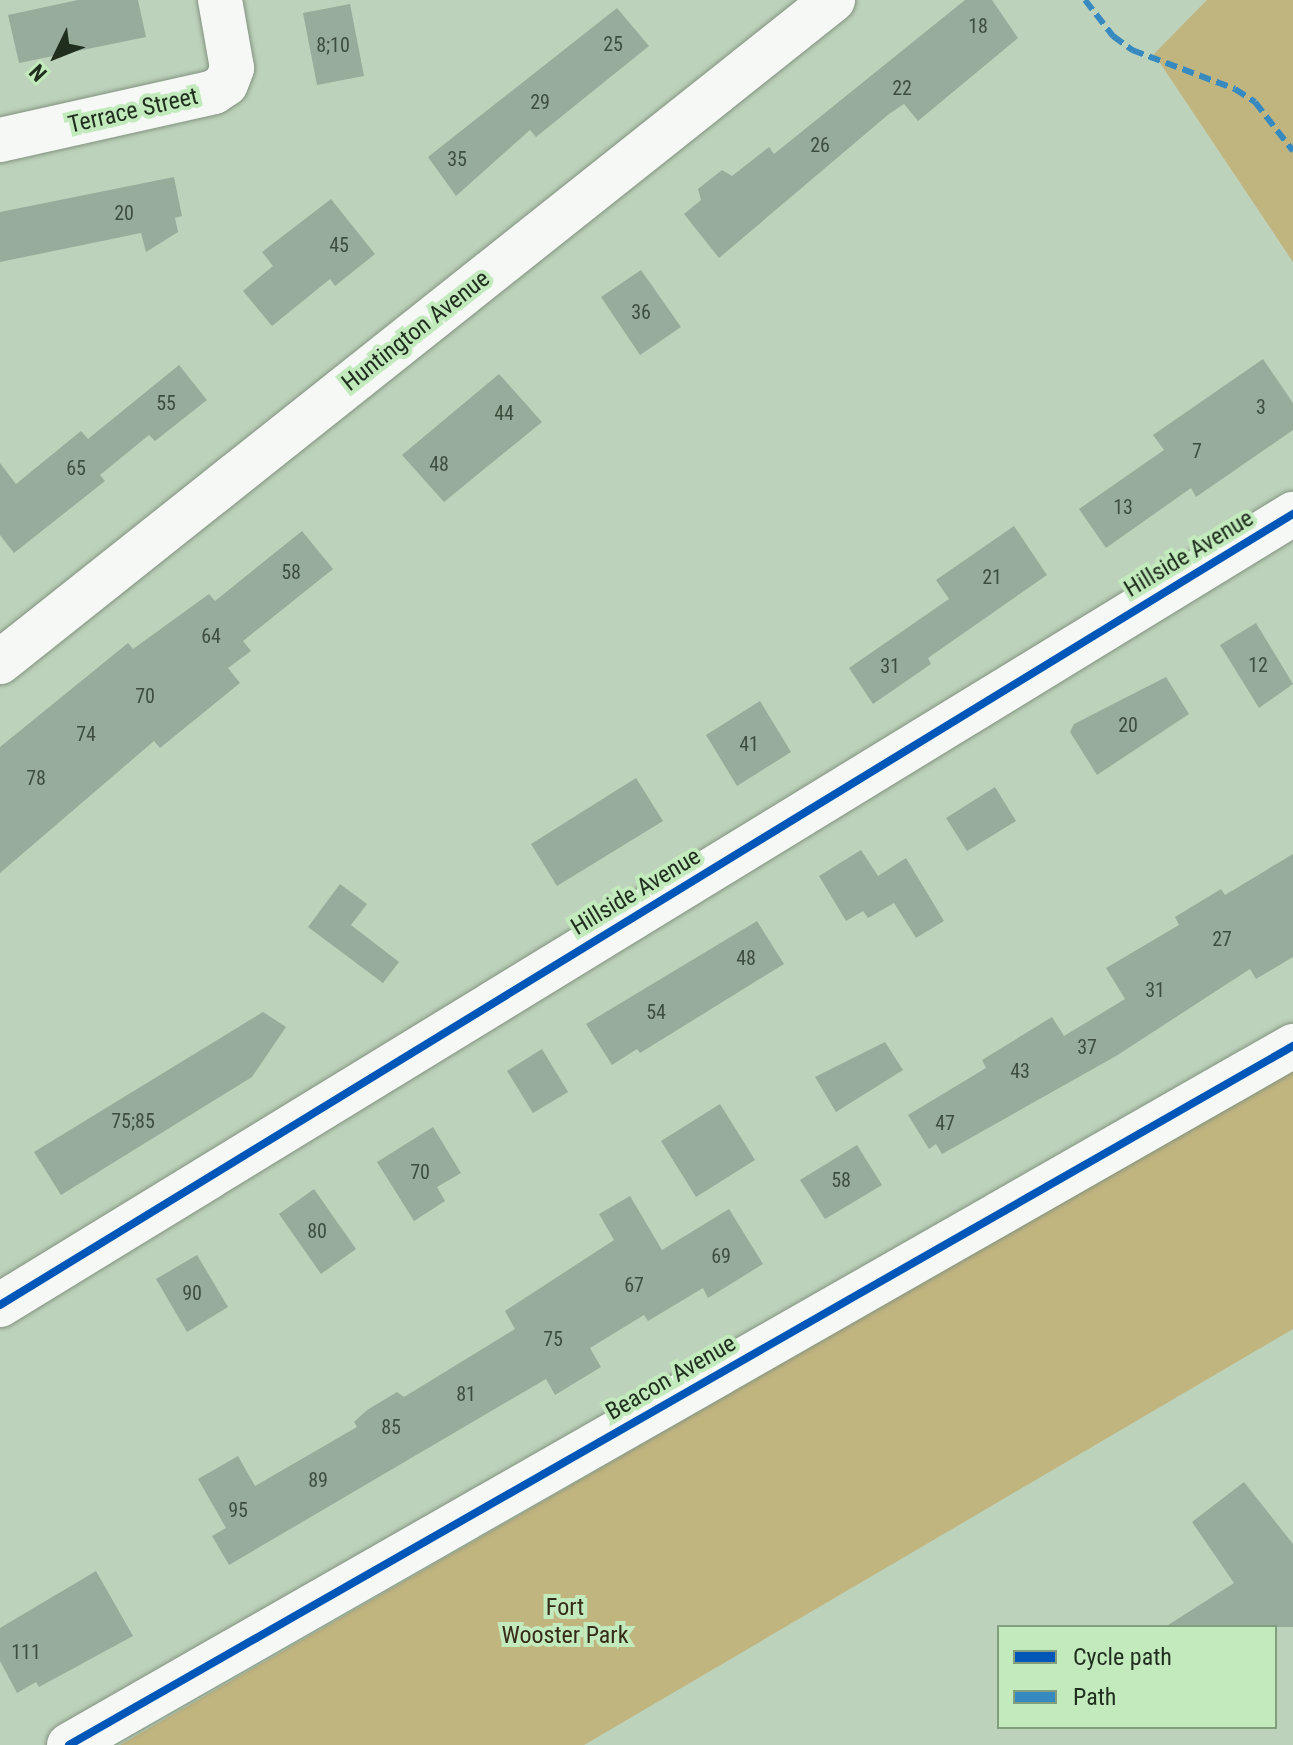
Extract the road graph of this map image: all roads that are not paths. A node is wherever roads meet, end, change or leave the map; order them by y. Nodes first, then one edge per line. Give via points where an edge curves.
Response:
1 (220, 0) edge
2 (833, 0) edge
3 (0, 140) edge
4 (1293, 514) edge
5 (0, 662) edge
6 (1293, 1046) edge
7 (0, 1305) edge
8 (69, 1745) edge

1 - 3 street, Terrace Street via 232,68 226,84 214,92
2 - 5 street, Huntington Avenue
4 - 7 street, Hillside Avenue
6 - 8 street, Beacon Avenue

